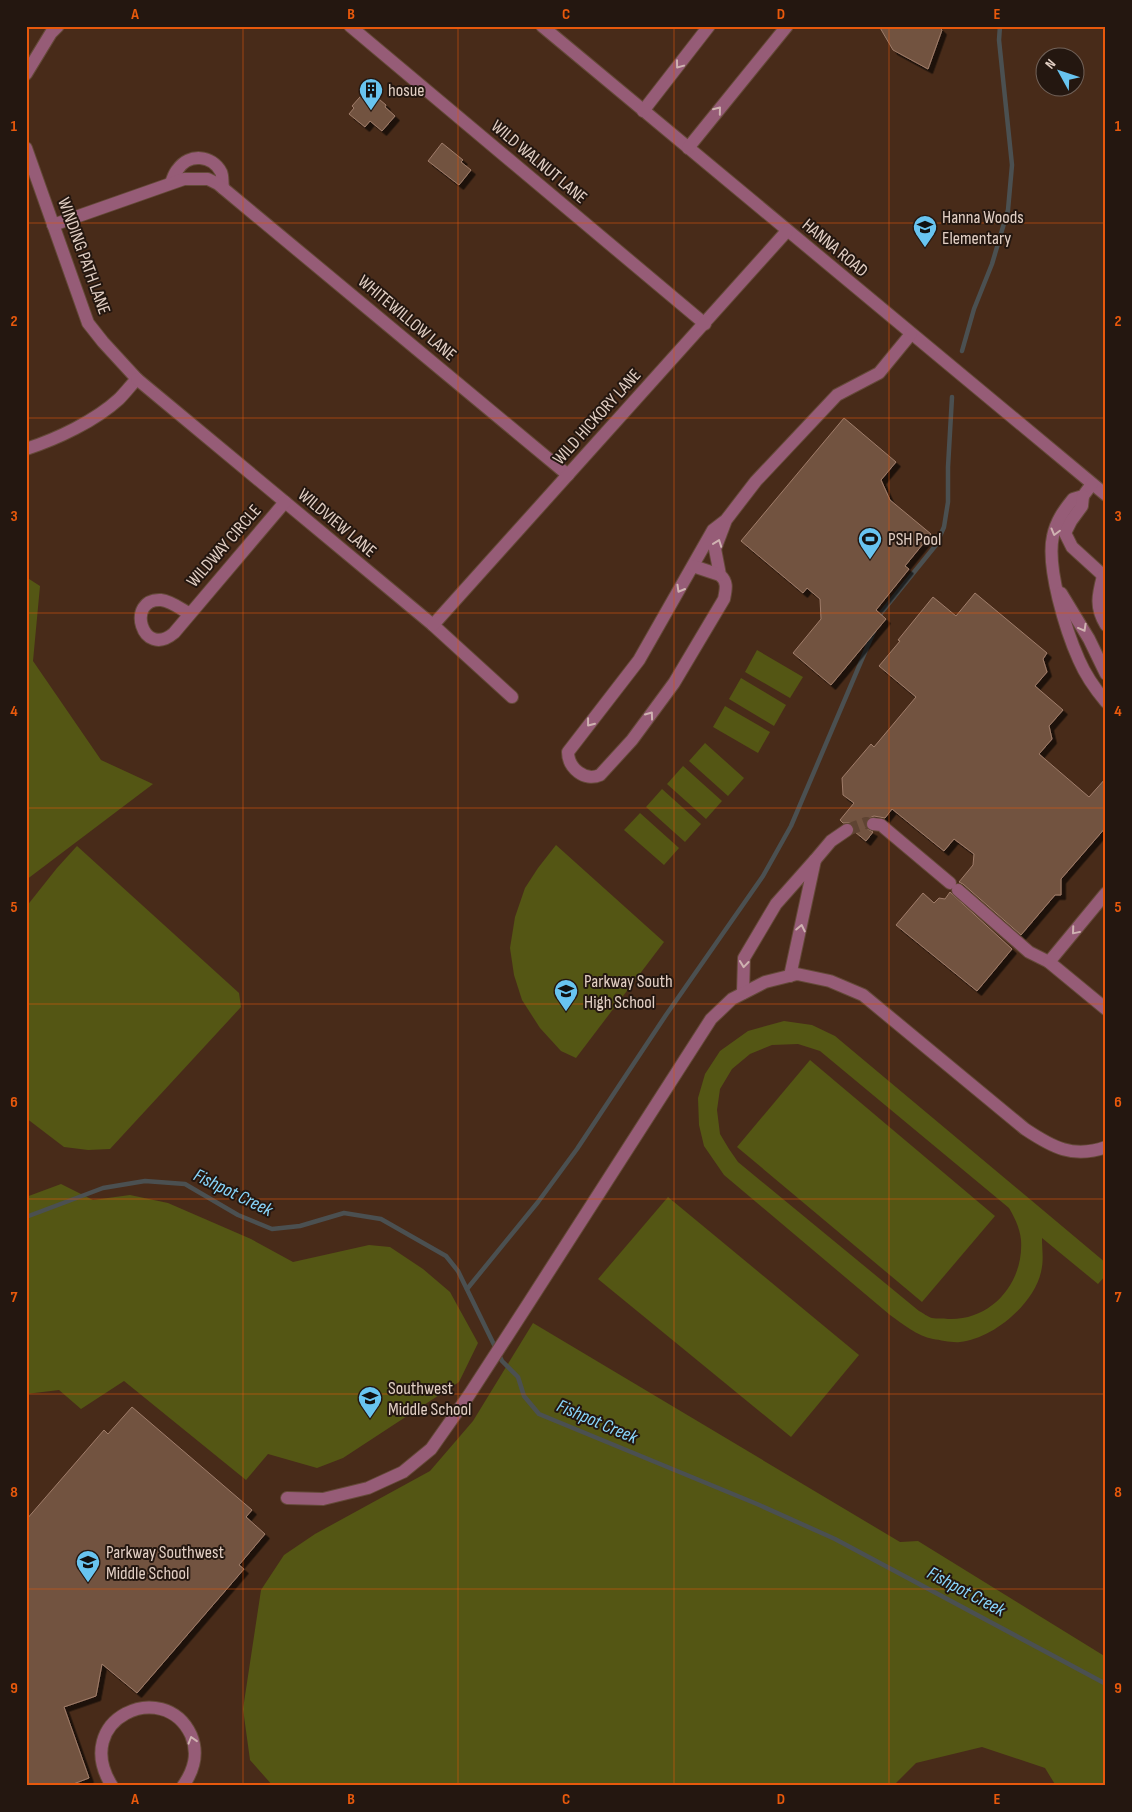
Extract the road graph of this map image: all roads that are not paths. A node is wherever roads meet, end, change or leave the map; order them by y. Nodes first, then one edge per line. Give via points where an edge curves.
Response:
1 (58, 26) edge
2 (350, 26) edge
3 (709, 26) edge
4 (787, 26) edge
5 (545, 27) edge
6 (26, 74) edge
7 (643, 111) junction
8 (26, 148) edge
9 (688, 148) junction
10 (171, 183) junction
11 (223, 188) junction
12 (53, 225) junction
13 (787, 231) junction
14 (705, 324) junction
15 (911, 334) junction
16 (137, 379) junction
17 (26, 448) edge
18 (568, 475) junction
19 (1092, 484) junction
20 (1106, 495) edge
21 (1083, 496) junction
22 (285, 502) junction
23 (726, 520) junction
24 (693, 566) junction
25 (720, 575) junction
26 (1102, 575) edge
27 (1057, 586) junction
28 (190, 614) dead end
29 (433, 625) junction
30 (1106, 625) edge
31 (1106, 674) edge
32 (512, 697) dead end
33 (1106, 702) edge
34 (874, 824) tunnel mouth
35 (847, 830) tunnel mouth
36 (815, 860) junction
37 (1106, 893) edge
38 (1049, 962) junction
39 (790, 976) junction
40 (743, 993) junction
41 (1106, 1009) edge
42 (1106, 1147) edge
43 (287, 1498) dead end
44 (112, 1786) edge
45 (183, 1786) edge

1 - 6 street
2 - 14 street, WILD WALNUT LANE
3 -> 7 street
9 -> 4 street
5 - 7 street, HANNA ROAD
7 - 9 street, HANNA ROAD
8 - 12 street, WINDING PATH LANE
9 - 13 street, HANNA ROAD
10 - 11 street, WHITEWILLOW LANE via 198,178 208,179
10 - 11 street via 182,164 203,158 211,160 222,174
10 - 12 street, WHITEWILLOW LANE
11 - 18 street, WHITEWILLOW LANE
12 - 16 street, WINDING PATH LANE via 88,323
13 - 14 street, WILD HICKORY LANE
13 - 15 street, HANNA ROAD
14 - 18 street, WILD HICKORY LANE
15 - 19 street, HANNA ROAD
15 - 23 street via 879,373 837,395 756,481
16 - 17 street via 118,400 95,417 47,442
16 - 22 street, WILDVIEW LANE
18 - 29 street, WILD HICKORY LANE
19 - 20 street, HANNA ROAD
19 - 21 street
21 - 26 street via 1082,506 1065,533 1072,547
21 -> 27 street via 1073,498 1060,515 1053,537 1052,560
22 - 28 street, WILDWAY CIRCLE
22 - 29 street, WILDVIEW LANE
23 - 24 street via 713,530
25 -> 23 street via 715,549
24 - 25 street
24 -> 25 street via 639,660 568,752 568,759 578,772 587,777 600,775 632,740 674,682 724,599 725,579
26 - 30 street via 1098,596 1100,615
27 -> 31 street
27 - 33 street via 1064,620 1079,661
29 - 32 street, WILDVIEW LANE
34 - 38 street via 881,825 1029,952
35 - 36 street via 831,841
39 -> 36 street
36 -> 40 street via 776,904 744,958
37 -> 38 street
38 - 41 street
39 - 40 street via 765,982
39 - 42 street via 797,974 830,980 863,995 1025,1129 1049,1145 1073,1152
40 - 43 street via 711,1019 469,1396 431,1448 403,1472 368,1488 323,1499
45 -> 44 street via 195,1759 194,1743 187,1728 162,1709 146,1707 131,1710 108,1730 102,1744 101,1759 104,1773

